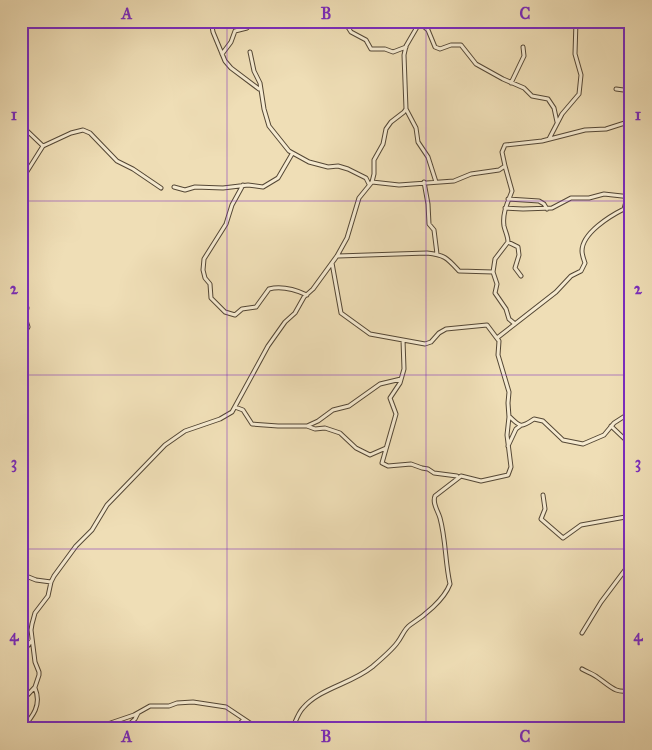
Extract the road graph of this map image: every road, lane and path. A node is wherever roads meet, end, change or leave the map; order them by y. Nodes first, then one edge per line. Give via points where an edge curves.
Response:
1 (212, 21) edge
2 (247, 21) edge
3 (344, 21) edge
4 (576, 21) edge
5 (420, 22) edge
6 (406, 46) junction
7 (523, 47) dead end
8 (250, 52) dead end
9 (222, 54) junction
10 (511, 82) junction
11 (260, 89) junction
12 (616, 89) dead end
13 (631, 90) edge
14 (406, 109) junction
15 (630, 120) edge
16 (557, 122) junction
17 (21, 125) edge
18 (548, 139) junction
19 (44, 146) junction
20 (292, 154) junction
21 (505, 166) junction
22 (21, 181) edge
23 (424, 182) junction
24 (436, 182) junction
25 (370, 183) junction
26 (243, 185) junction
27 (174, 187) dead end
28 (161, 188) dead end
29 (629, 197) edge
30 (508, 199) junction
31 (505, 208) junction
32 (547, 209) junction
33 (508, 242) junction
34 (437, 254) junction
35 (337, 256) junction
36 (332, 262) junction
37 (492, 272) junction
38 (521, 276) dead end
39 (21, 289) edge
40 (307, 295) junction
41 (515, 324) junction
42 (497, 338) junction
43 (21, 339) edge
44 (403, 340) junction
45 (401, 379) junction
46 (236, 407) junction
47 (631, 411) edge
48 (509, 417) junction
49 (307, 426) junction
50 (520, 426) junction
51 (610, 426) junction
52 (631, 445) edge
53 (508, 446) junction
54 (386, 448) junction
55 (459, 476) junction
56 (543, 495) dead end
57 (631, 516) edge
58 (631, 562) edge
59 (21, 574) edge
60 (51, 582) junction
61 (582, 633) dead end
62 (33, 640) junction
63 (21, 659) edge
64 (582, 669) dead end
65 (35, 687) junction
66 (631, 690) edge
67 (22, 703) edge
68 (138, 713) junction
69 (244, 719) junction
70 (107, 724) junction
71 (22, 729) edge
72 (93, 729) edge
73 (119, 729) edge
74 (124, 729) edge
75 (235, 729) edge
76 (259, 729) edge
77 (292, 729) edge

1 - 9 street
2 - 9 street via 247,28 236,31
3 - 6 street via 350,32 366,40 371,50 393,52
4 - 16 street via 575,54 581,84 579,94
5 - 6 street
5 - 10 street via 428,30 435,47 461,45 476,64
6 - 14 street
7 - 10 street via 524,56
8 - 11 street
9 - 11 street via 231,68
10 - 16 street via 532,96 550,100
11 - 20 street via 270,126
12 - 13 street
14 - 24 street
14 - 25 street via 386,129 383,144 374,160
15 - 18 street via 611,128 585,130
16 - 18 street
17 - 19 street
18 - 21 street via 505,145 502,152
19 - 22 street
19 - 28 street via 71,133 86,131 116,161
20 - 25 street via 318,165 348,169
20 - 26 street via 275,182 263,188
21 - 24 street via 454,181
21 - 30 street via 511,187
23 - 24 street
23 - 25 street via 399,185
23 - 34 street via 429,224 434,230
25 - 35 street via 359,198 347,238
26 - 27 street via 185,190
26 - 40 street via 226,224 204,259 204,274 210,284 211,298 225,312 235,315 256,307 269,289 298,291
29 - 32 street via 607,194 575,197
29 - 41 street via 624,209 603,220 588,236 582,250 585,263 581,271
30 - 31 street
30 - 32 street via 539,201
31 - 32 street
31 - 33 street
33 - 37 street via 495,259
33 - 38 street via 518,247 515,268
34 - 35 street
34 - 37 street via 447,258 459,270
35 - 36 street
36 - 40 street
36 - 44 street via 342,314 370,334
37 - 41 street via 498,284 495,293
39 - 43 street via 28,327
40 - 46 street via 268,346
41 - 42 street
42 - 44 street via 484,324 446,329 425,344
42 - 48 street via 498,355 509,387
44 - 45 street
45 - 49 street via 380,384 348,406 333,410
45 - 54 street via 390,398 396,414
46 - 49 street via 243,410 252,424
46 - 60 street via 228,415 185,431 165,445 107,505 92,530 76,546
47 - 51 street
48 - 50 street
48 - 53 street
49 - 54 street via 340,433 356,448 370,455
50 - 51 street via 534,420 543,421 564,440 583,444 604,435
50 - 53 street
51 - 52 street
53 - 55 street via 511,467 508,475 482,481
54 - 55 street via 382,461 386,466 411,464 434,473
55 - 77 street via 434,498 444,537 448,589 408,626 395,646 370,669 320,694 305,706
56 - 57 street via 545,509 541,519 563,538 589,523
58 - 61 street
59 - 60 street
60 - 62 street via 48,596 33,618
62 - 63 street
62 - 65 street via 35,662 40,672
64 - 66 street via 613,690
65 - 67 street
65 - 71 street via 36,709
68 - 69 street via 150,706 193,702 226,707
68 - 70 street
68 - 74 street
69 - 75 street
69 - 76 street
70 - 72 street
70 - 73 street

